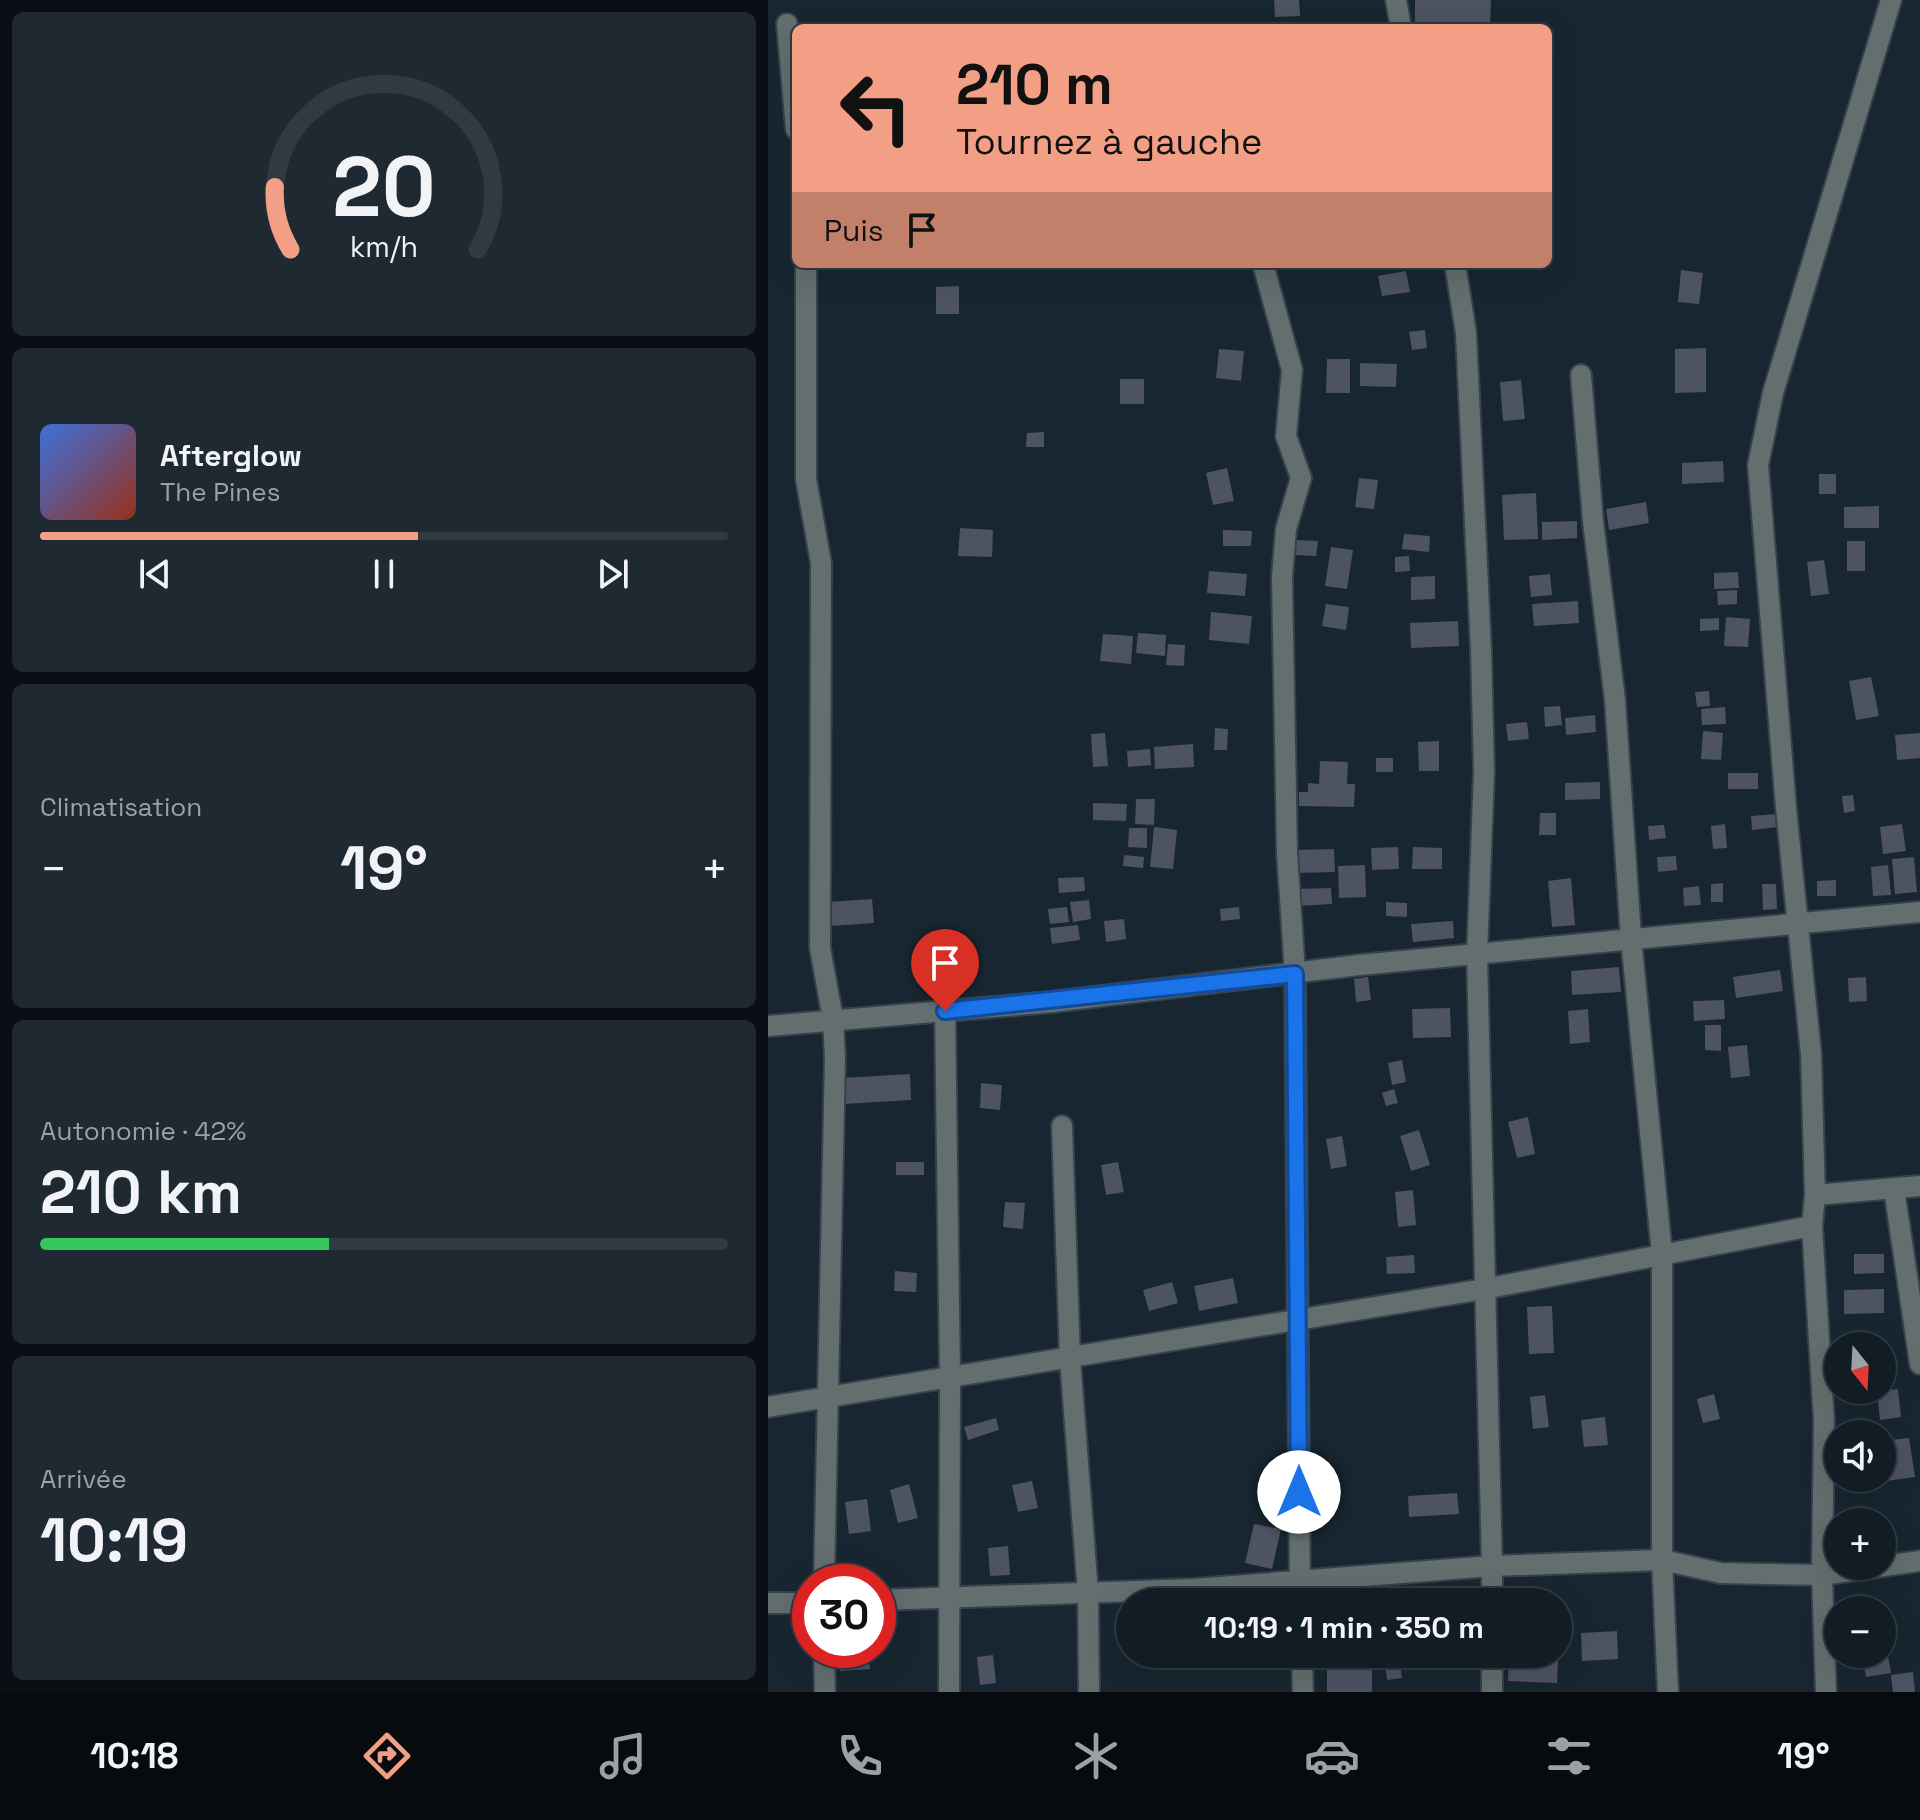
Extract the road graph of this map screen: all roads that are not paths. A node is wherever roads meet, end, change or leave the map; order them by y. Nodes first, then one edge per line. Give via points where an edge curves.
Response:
1 (1396, 0) edge
2 (1891, 0) edge
3 (787, 24) dead end
4 (1400, 24) edge
5 (792, 82) edge
6 (806, 268) edge
7 (1264, 268) edge
8 (1456, 268) edge
9 (1581, 375) dead end
10 (1920, 912) edge
11 (1799, 922) junction
12 (1631, 938) junction
13 (1477, 955) junction
14 (1295, 974) junction
15 (945, 1011) junction
16 (833, 1019) junction
17 (768, 1026) edge
18 (1062, 1126) dead end
19 (1920, 1186) edge
20 (1894, 1189) junction
21 (1815, 1195) junction
22 (1812, 1226) junction
23 (1662, 1254) junction
24 (1484, 1289) junction
25 (1300, 1317) junction
26 (1070, 1359) junction
27 (1920, 1364) edge
28 (950, 1379) junction
29 (829, 1399) junction
30 (768, 1407) edge
31 (1662, 1560) junction
32 (1920, 1561) edge
33 (824, 1564) edge
34 (1492, 1566) junction
35 (1822, 1575) junction
36 (1299, 1579) junction
37 (1299, 1588) edge
38 (1492, 1588) edge
39 (1088, 1593) junction
40 (949, 1597) junction
41 (896, 1599) edge
42 (768, 1603) edge
43 (792, 1603) edge
44 (824, 1668) edge
45 (1302, 1668) edge
46 (1492, 1668) edge
47 (825, 1692) edge
48 (949, 1692) edge
49 (1089, 1692) edge
50 (1303, 1692) edge
51 (1492, 1692) edge
52 (1668, 1692) edge
53 (1826, 1692) edge

1 - 4 street
2 - 11 street via 1773,393 1758,465
3 - 5 street
6 - 16 street via 806,479 821,563 820,948
7 - 14 street via 1292,370 1286,436 1301,478 1286,529 1282,577 1287,852
8 - 13 street via 1466,333 1481,650 1484,772
9 - 12 street via 1615,700
10 - 11 street
11 - 12 street
11 - 21 street via 1811,1054
12 - 13 street
12 - 23 street
13 - 14 street
13 - 24 street
14 - 15 street
14 - 25 street
15 - 16 street
15 - 28 street
16 - 17 street
16 - 29 street
18 - 26 street
19 - 20 street
20 - 21 street
20 - 27 street
21 - 22 street
22 - 23 street
22 - 35 street via 1824,1421
23 - 24 street
23 - 31 street
24 - 25 street
24 - 34 street
25 - 26 street
25 - 36 street
26 - 28 street
26 - 39 street
28 - 29 street
28 - 40 street
29 - 30 street
29 - 33 street
31 - 34 street
31 - 35 street via 1721,1573
31 - 52 street
32 - 35 street
34 - 36 street
34 - 38 street
35 - 53 street
36 - 37 street
36 - 39 street
39 - 40 street
39 - 49 street
40 - 41 street
40 - 48 street
42 - 43 street
44 - 47 street
45 - 50 street
46 - 51 street

